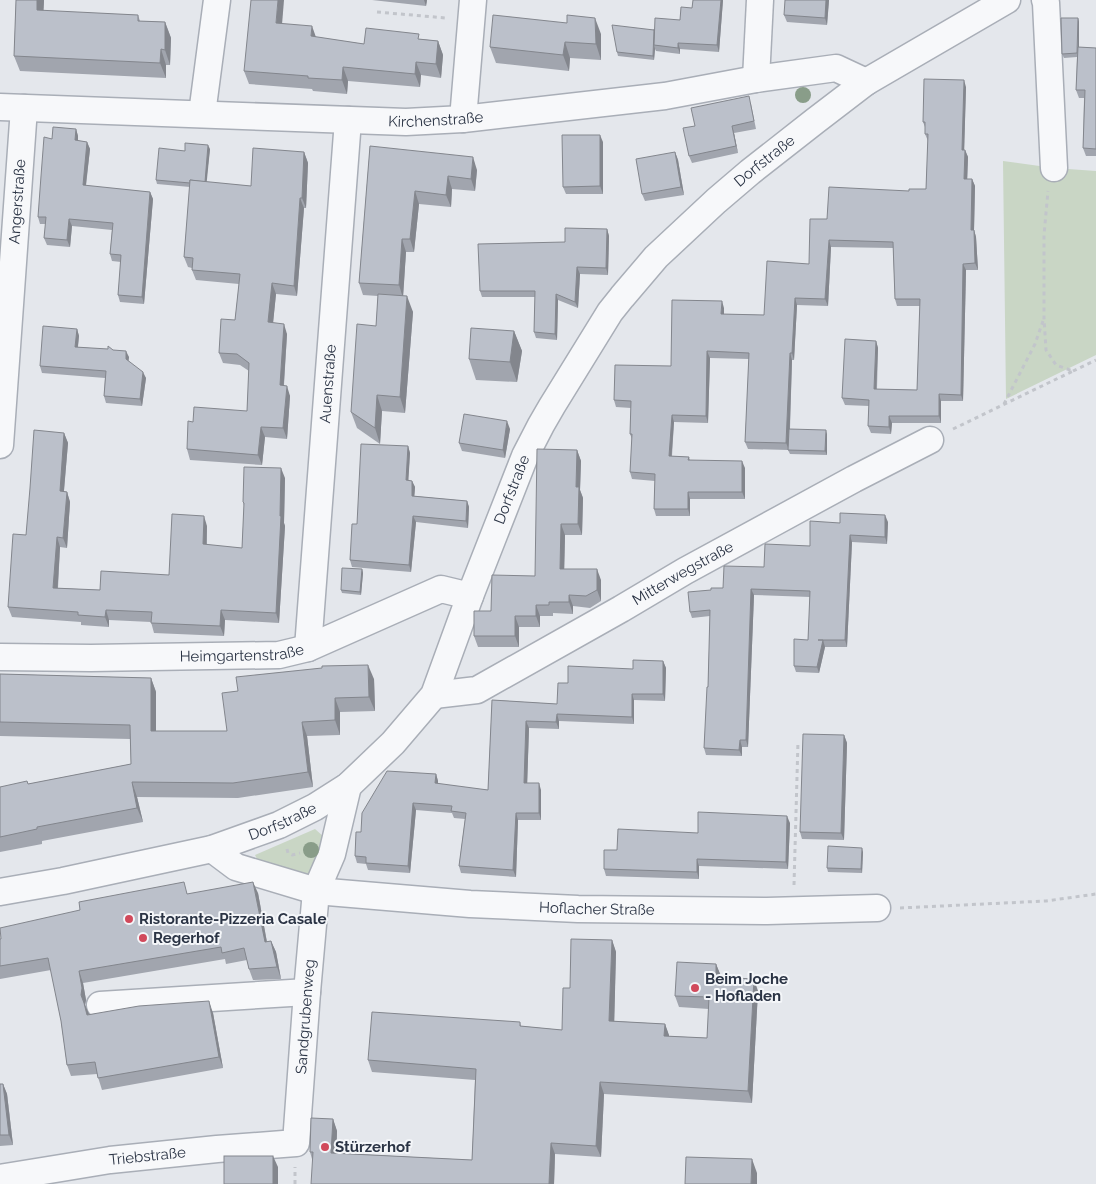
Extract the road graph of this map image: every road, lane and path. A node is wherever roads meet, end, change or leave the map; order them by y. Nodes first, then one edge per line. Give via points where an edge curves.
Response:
1 (216, 0) edge
2 (760, 0) edge
3 (1007, 0) edge
4 (1045, 0) edge
5 (472, 10) edge
6 (377, 12) dead end
7 (756, 79) junction
8 (866, 82) junction
9 (12, 108) edge
10 (202, 114) junction
11 (463, 119) junction
12 (348, 120) junction
13 (1054, 168) joint
14 (1044, 320) junction
15 (1096, 360) edge
16 (1073, 371) junction
17 (1004, 404) junction
18 (930, 440) joint
19 (0, 445) edge
20 (470, 596) junction
21 (308, 648) junction
22 (0, 657) edge
23 (434, 695) junction
24 (798, 741) dead end
25 (348, 786) junction
26 (212, 849) junction
27 (316, 891) junction
28 (0, 892) edge
29 (1096, 894) edge
30 (877, 908) joint
31 (794, 910) junction
32 (306, 992) junction
33 (100, 1005) dead end
34 (296, 1143) joint
35 (0, 1178) edge

1 - 10 street
2 - 7 street
3 - 8 street, Dorfstraße
4 - 13 street
5 - 6 path
5 - 11 street
7 - 8 street, Kirchenstraße via 836,68
7 - 11 street, Kirchenstraße via 665,96
8 - 20 street, Dorfstraße via 716,201 656,256 610,312 525,456
9 - 10 street, Kirchenstraße
9 - 19 street, Angerstraße
10 - 12 street, Kirchenstraße
11 - 12 street, Kirchenstraße via 406,122
12 - 21 street, Auenstraße
13 - 14 path via 1047,194 1044,235
14 - 16 path via 1046,350 1056,365
14 - 17 path
15 - 16 path
16 - 17 path
17 - 18 path
18 - 23 street, Mitterwegstraße via 685,571 476,690
20 - 21 street, Heimgartenstraße via 441,590
20 - 23 street, Dorfstraße
21 - 22 street, Heimgartenstraße via 279,655
23 - 25 street, Dorfstraße via 393,743
24 - 31 path
25 - 26 street, Dorfstraße via 279,825
25 - 27 street via 332,854
26 - 27 street, Hoflacher Straße via 236,867
26 - 28 street, Dorfstraße
27 - 31 street, Hoflacher Straße via 578,909
27 - 32 street, Sandgrubenweg
29 - 30 path via 1046,901
30 - 31 street, Hoflacher Straße
32 - 33 street
32 - 34 street, Sandgrubenweg
34 - 35 street, Triebstraße via 110,1160

